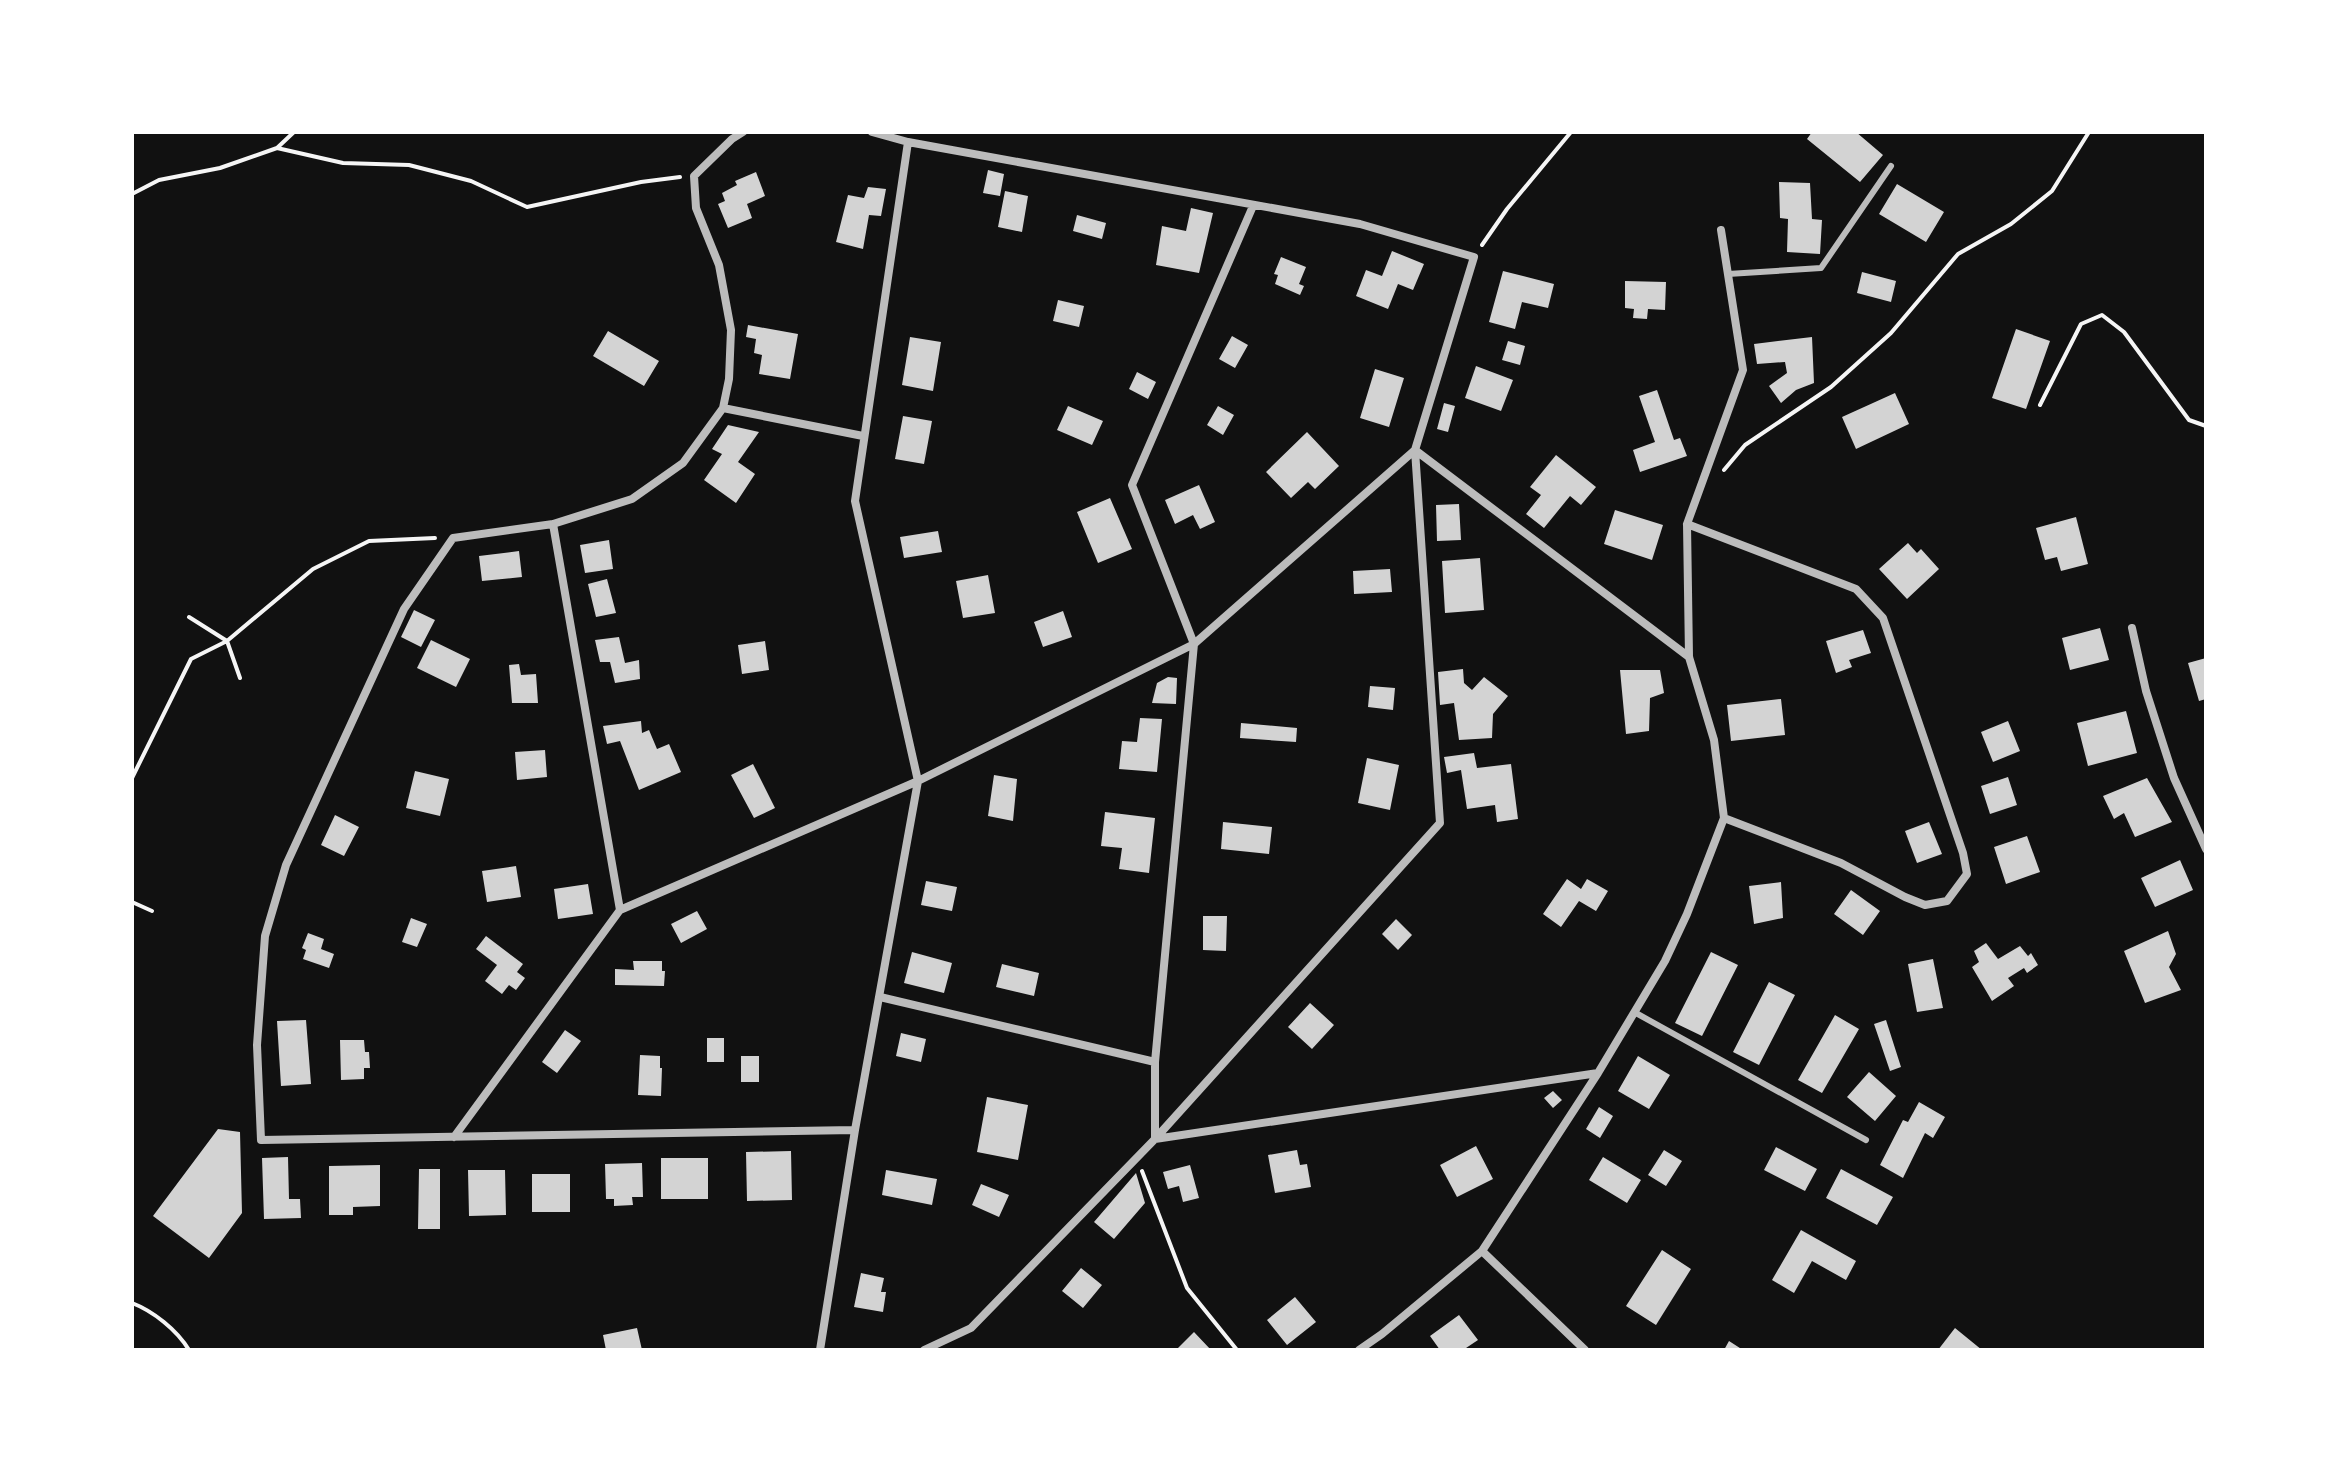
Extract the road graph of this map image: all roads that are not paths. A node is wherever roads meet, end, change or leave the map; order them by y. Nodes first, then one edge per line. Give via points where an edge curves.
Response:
1 (743, 132) edge
2 (872, 132) edge
3 (908, 142) junction
4 (1891, 166) dead end
5 (1253, 206) junction
6 (1721, 230) dead end
7 (1728, 274) junction
8 (723, 408) junction
9 (863, 436) junction
10 (1415, 450) junction
11 (553, 524) junction
12 (1687, 524) junction
13 (2132, 628) dead end
14 (1194, 644) junction
15 (1689, 657) junction
16 (918, 781) junction
17 (1724, 818) junction
18 (2206, 849) edge
19 (620, 910) junction
20 (880, 997) junction
21 (1634, 1012) junction
22 (1155, 1062) junction
23 (1598, 1073) junction
24 (855, 1130) junction
25 (454, 1137) junction
26 (1155, 1139) junction
27 (1866, 1140) dead end
28 (1482, 1251) junction
29 (820, 1350) edge
30 (924, 1350) edge
31 (1359, 1350) edge
32 (1585, 1350) edge

1 - 8 street via 694,176 696,208 719,265 731,330
2 - 3 street
3 - 5 street
3 - 9 street
4 - 7 lane via 1821,268
5 - 10 street via 1360,224 1474,257
5 - 14 street via 1132,485
6 - 7 street
7 - 12 street via 1743,370
8 - 9 street
8 - 11 street via 683,463 661,480 632,499
9 - 16 street via 855,501
10 - 14 street
10 - 15 street
10 - 26 street via 1440,823
11 - 19 street
11 - 25 street via 453,538 404,609 286,865 265,936 257,1045 261,1140
12 - 15 street
12 - 17 street via 1856,589 1883,618 1967,874 1947,901 1925,905 1841,863
13 - 18 street via 2174,778
14 - 16 street
14 - 22 street
15 - 17 street via 1714,740
16 - 19 street
16 - 20 street
17 - 21 street via 1676,938
19 - 25 street
20 - 22 street
20 - 24 street
21 - 23 street
21 - 27 lane
22 - 26 street
23 - 26 street
23 - 28 street
24 - 25 street
24 - 29 street
26 - 30 street via 971,1328
28 - 31 street
28 - 32 street

